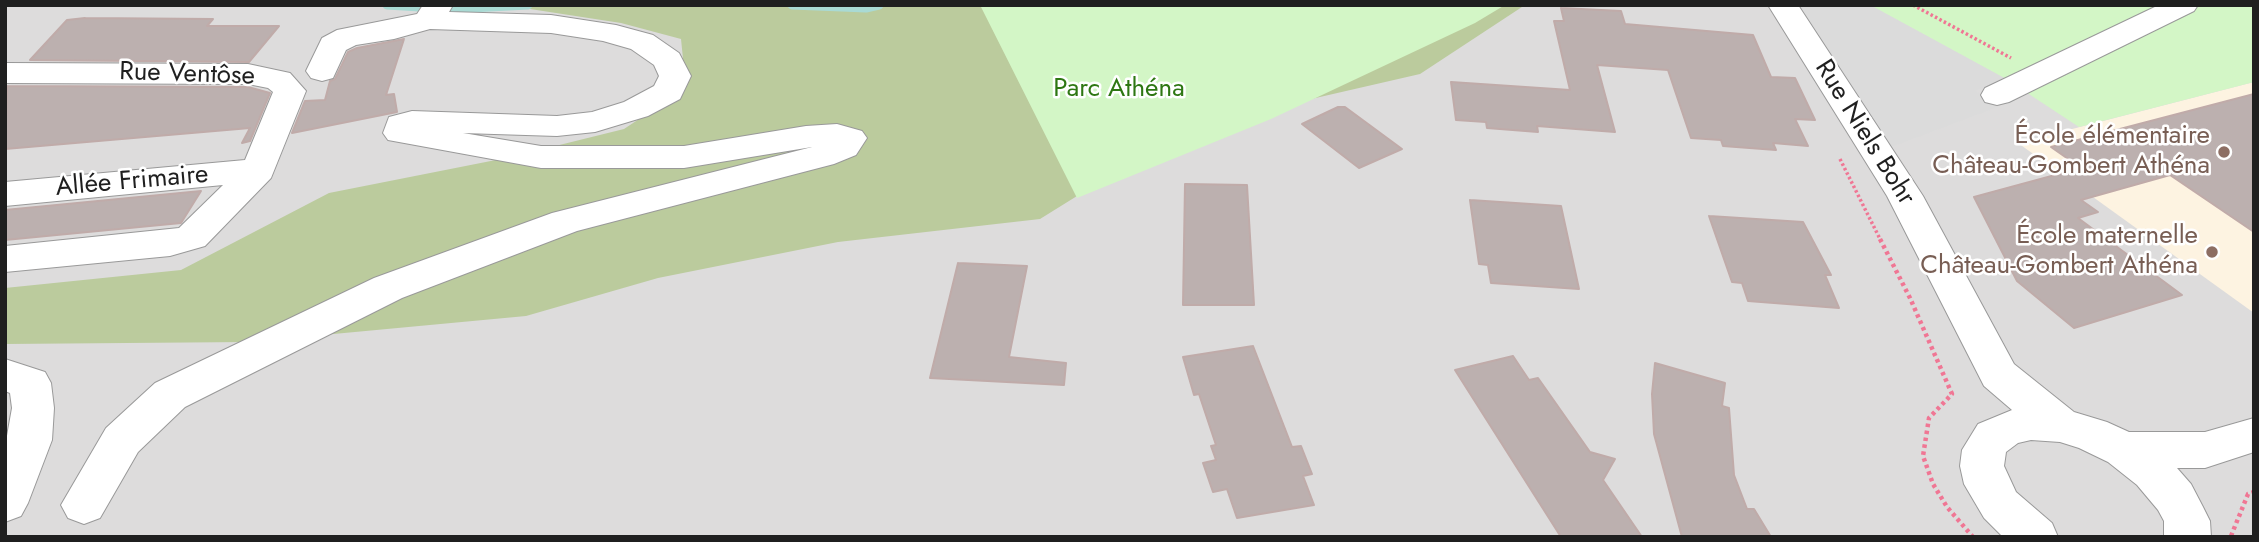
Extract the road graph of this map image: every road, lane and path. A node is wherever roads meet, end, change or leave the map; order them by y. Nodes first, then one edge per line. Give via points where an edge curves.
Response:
1 (1783, 5) edge
2 (1913, 5) edge
3 (2183, 5) edge
4 (436, 11) edge
5 (322, 71) dead end
6 (5, 73) edge
7 (2042, 74) junction
8 (1997, 95) dead end
9 (1873, 144) junction
10 (259, 170) junction
11 (5, 194) edge
12 (5, 260) edge
13 (5, 375) edge
14 (1999, 375) junction
15 (2060, 425) junction
16 (2007, 428) junction
17 (2254, 435) edge
18 (2124, 450) junction
19 (2205, 450) junction
20 (2254, 492) edge
21 (5, 503) edge
22 (84, 505) dead end
23 (2182, 517) edge
24 (1973, 537) edge
25 (2035, 537) edge
26 (2231, 537) edge

1 - 9 street, Rue Niels Bohr
2 - 7 path
3 - 7 street
4 - 5 street via 394,30 348,37 333,45
4 - 22 street via 605,32 642,42 668,60 674,76 668,92 636,109 595,122 557,126 412,121 401,124 400,133 554,157 684,157 806,137 850,138 844,147 822,156 565,222 388,288 170,395 122,440
6 - 10 street, Rue Ventôse via 248,74 279,80 290,91
7 - 8 street
9 - 14 street, Rue Niels Bohr
9 - 24 path via 1839,157 1952,394 1929,418 1923,456 1947,507
10 - 11 street, Allée Frimaire
10 - 12 street, Rue Ventôse via 192,237
13 - 21 street via 30,383 33,408 30,440
14 - 15 street, Rue Niels Bohr
14 - 16 street, Rue Niels Bohr
15 - 16 street via 2031,423
15 - 18 street
16 - 25 street via 1993,436 1984,450 1982,466 2000,505
17 - 19 street
18 - 19 street
18 - 23 street via 2153,472
19 - 23 street
20 - 26 path via 2248,494

